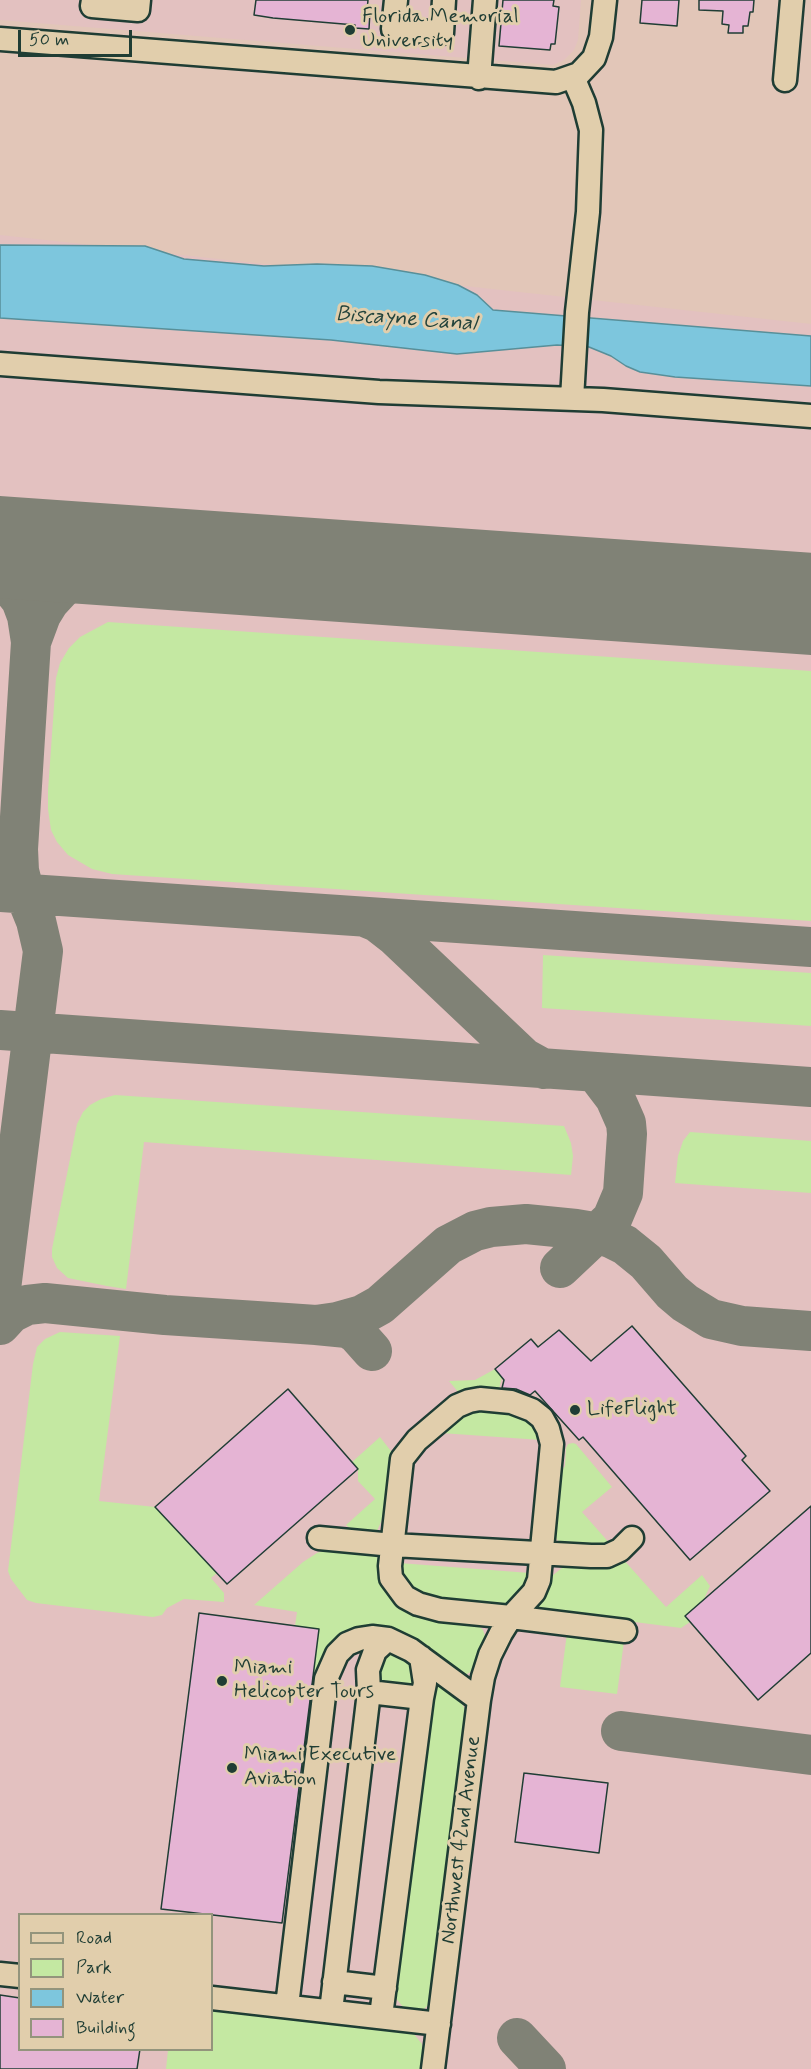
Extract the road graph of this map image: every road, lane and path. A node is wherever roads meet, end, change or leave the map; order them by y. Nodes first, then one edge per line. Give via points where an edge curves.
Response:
1 (93, 0) edge
2 (139, 0) edge
3 (396, 0) edge
4 (444, 0) edge
5 (485, 0) edge
6 (605, 0) edge
7 (792, 0) edge
8 (0, 39) edge
9 (576, 75) junction
10 (479, 78) junction
11 (785, 80) dead end
12 (0, 364) edge
13 (572, 399) junction
14 (811, 416) edge
15 (319, 1538) dead end
16 (632, 1538) dead end
17 (393, 1545) junction
18 (542, 1554) junction
19 (511, 1617) junction
20 (625, 1631) dead end
21 (388, 1639) junction
22 (421, 1657) junction
23 (369, 1692) junction
24 (422, 1698) junction
25 (479, 1700) junction
26 (0, 1974) edge
27 (18, 1976) edge
28 (334, 1982) junction
29 (385, 1988) junction
30 (213, 1998) edge
31 (287, 2006) junction
32 (331, 2011) junction
33 (381, 2016) junction
34 (439, 2024) junction
35 (433, 2069) edge

1 - 2 street via 92,6 138,10
3 - 4 street via 393,29 442,33
5 - 10 street
6 - 9 street via 598,51
7 - 11 street
8 - 10 street
9 - 10 street via 556,82
9 - 13 street via 591,130
12 - 13 street via 379,392
13 - 14 street
15 - 17 street
16 - 18 street via 607,1556
17 - 18 street
17 - 18 street, Northwest 42nd Avenue via 400,1467 406,1451 458,1406 469,1401 497,1400 532,1410 548,1429 552,1444
17 - 19 street, Northwest 42nd Avenue via 391,1578 411,1601 440,1610
18 - 19 street, Northwest 42nd Avenue via 534,1592
19 - 20 street
19 - 25 street, Northwest 42nd Avenue via 490,1655
21 - 22 street
21 - 23 street via 370,1660
21 - 31 street via 372,1637 346,1644 327,1678
22 - 24 street via 426,1683
22 - 25 street
23 - 24 street
23 - 28 street
24 - 29 street
25 - 34 street, Northwest 42nd Avenue
26 - 27 street
28 - 29 street
28 - 32 street
29 - 33 street
30 - 31 street
31 - 32 street
32 - 33 street
33 - 34 street
34 - 35 street, Northwest 42nd Avenue

